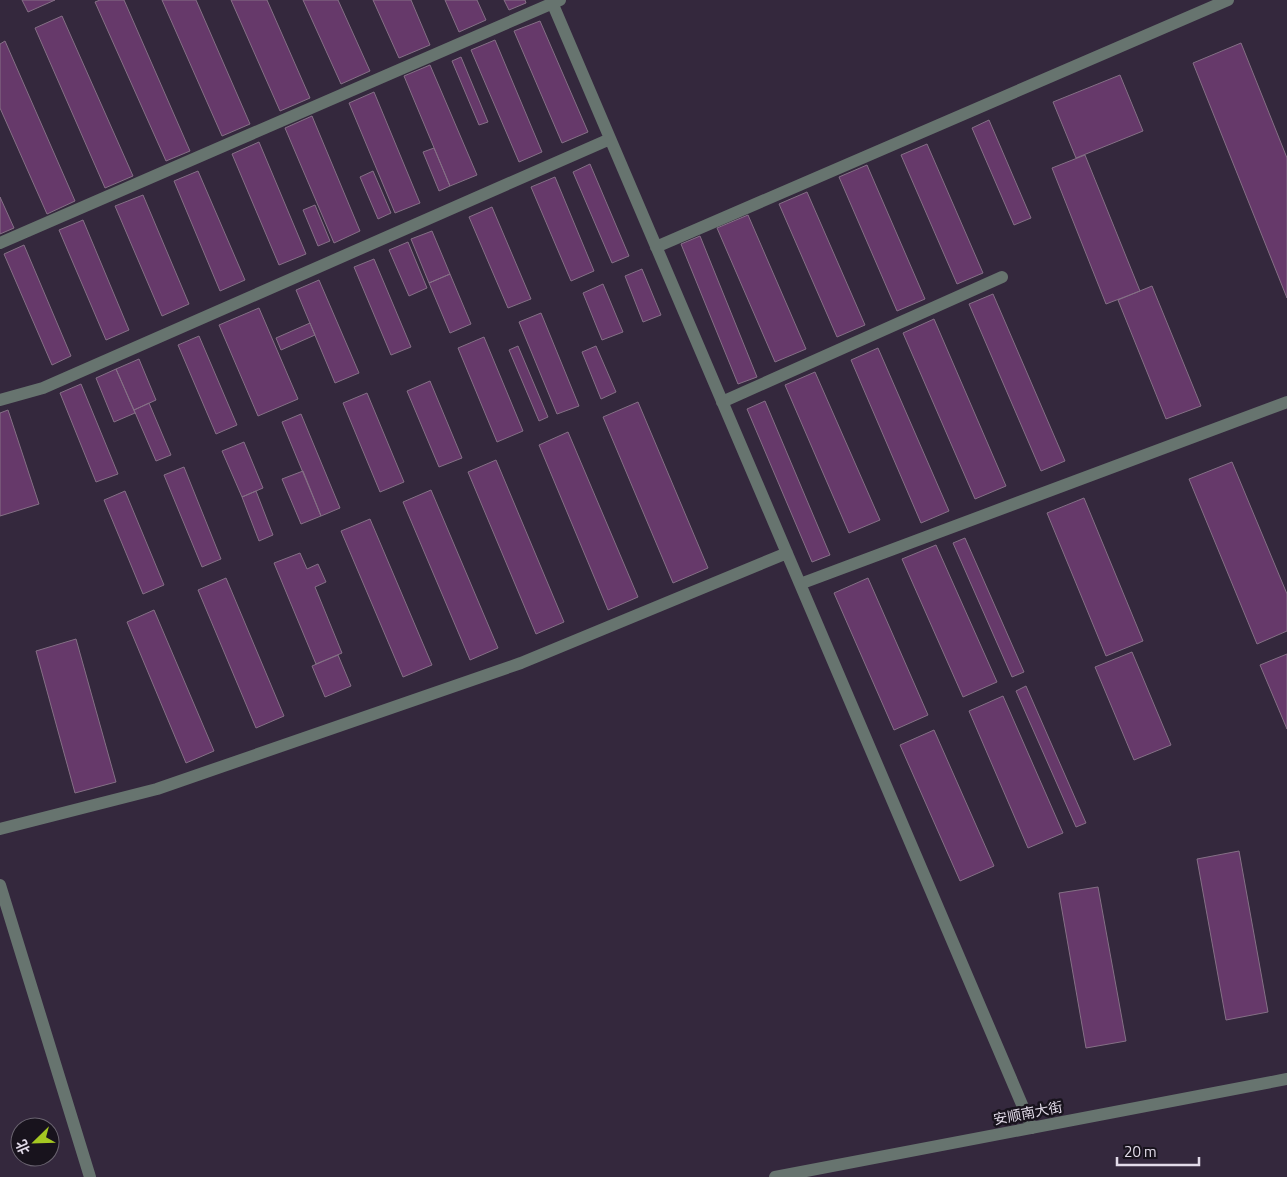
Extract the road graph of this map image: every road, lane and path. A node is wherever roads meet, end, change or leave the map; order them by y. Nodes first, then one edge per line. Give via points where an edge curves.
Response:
1 (1228, 0) edge
2 (554, 1) edge
3 (610, 140) junction
4 (0, 243) edge
5 (656, 247) junction
6 (1002, 277) dead end
7 (0, 400) edge
8 (722, 402) junction
9 (1287, 402) edge
10 (787, 553) junction
11 (800, 584) junction
12 (0, 829) edge
13 (0, 885) edge
14 (1287, 1079) edge
15 (1032, 1128) junction
16 (90, 1177) edge
17 (775, 1177) edge

1 - 5 street
2 - 3 street
2 - 4 street
3 - 5 street
3 - 7 street via 43,388
5 - 8 street
6 - 8 street
8 - 10 street
9 - 11 street
10 - 11 street
10 - 12 street via 521,663 156,789
11 - 15 street
13 - 16 street
14 - 15 street, 安顺南大街
15 - 17 street, 安顺南大街

